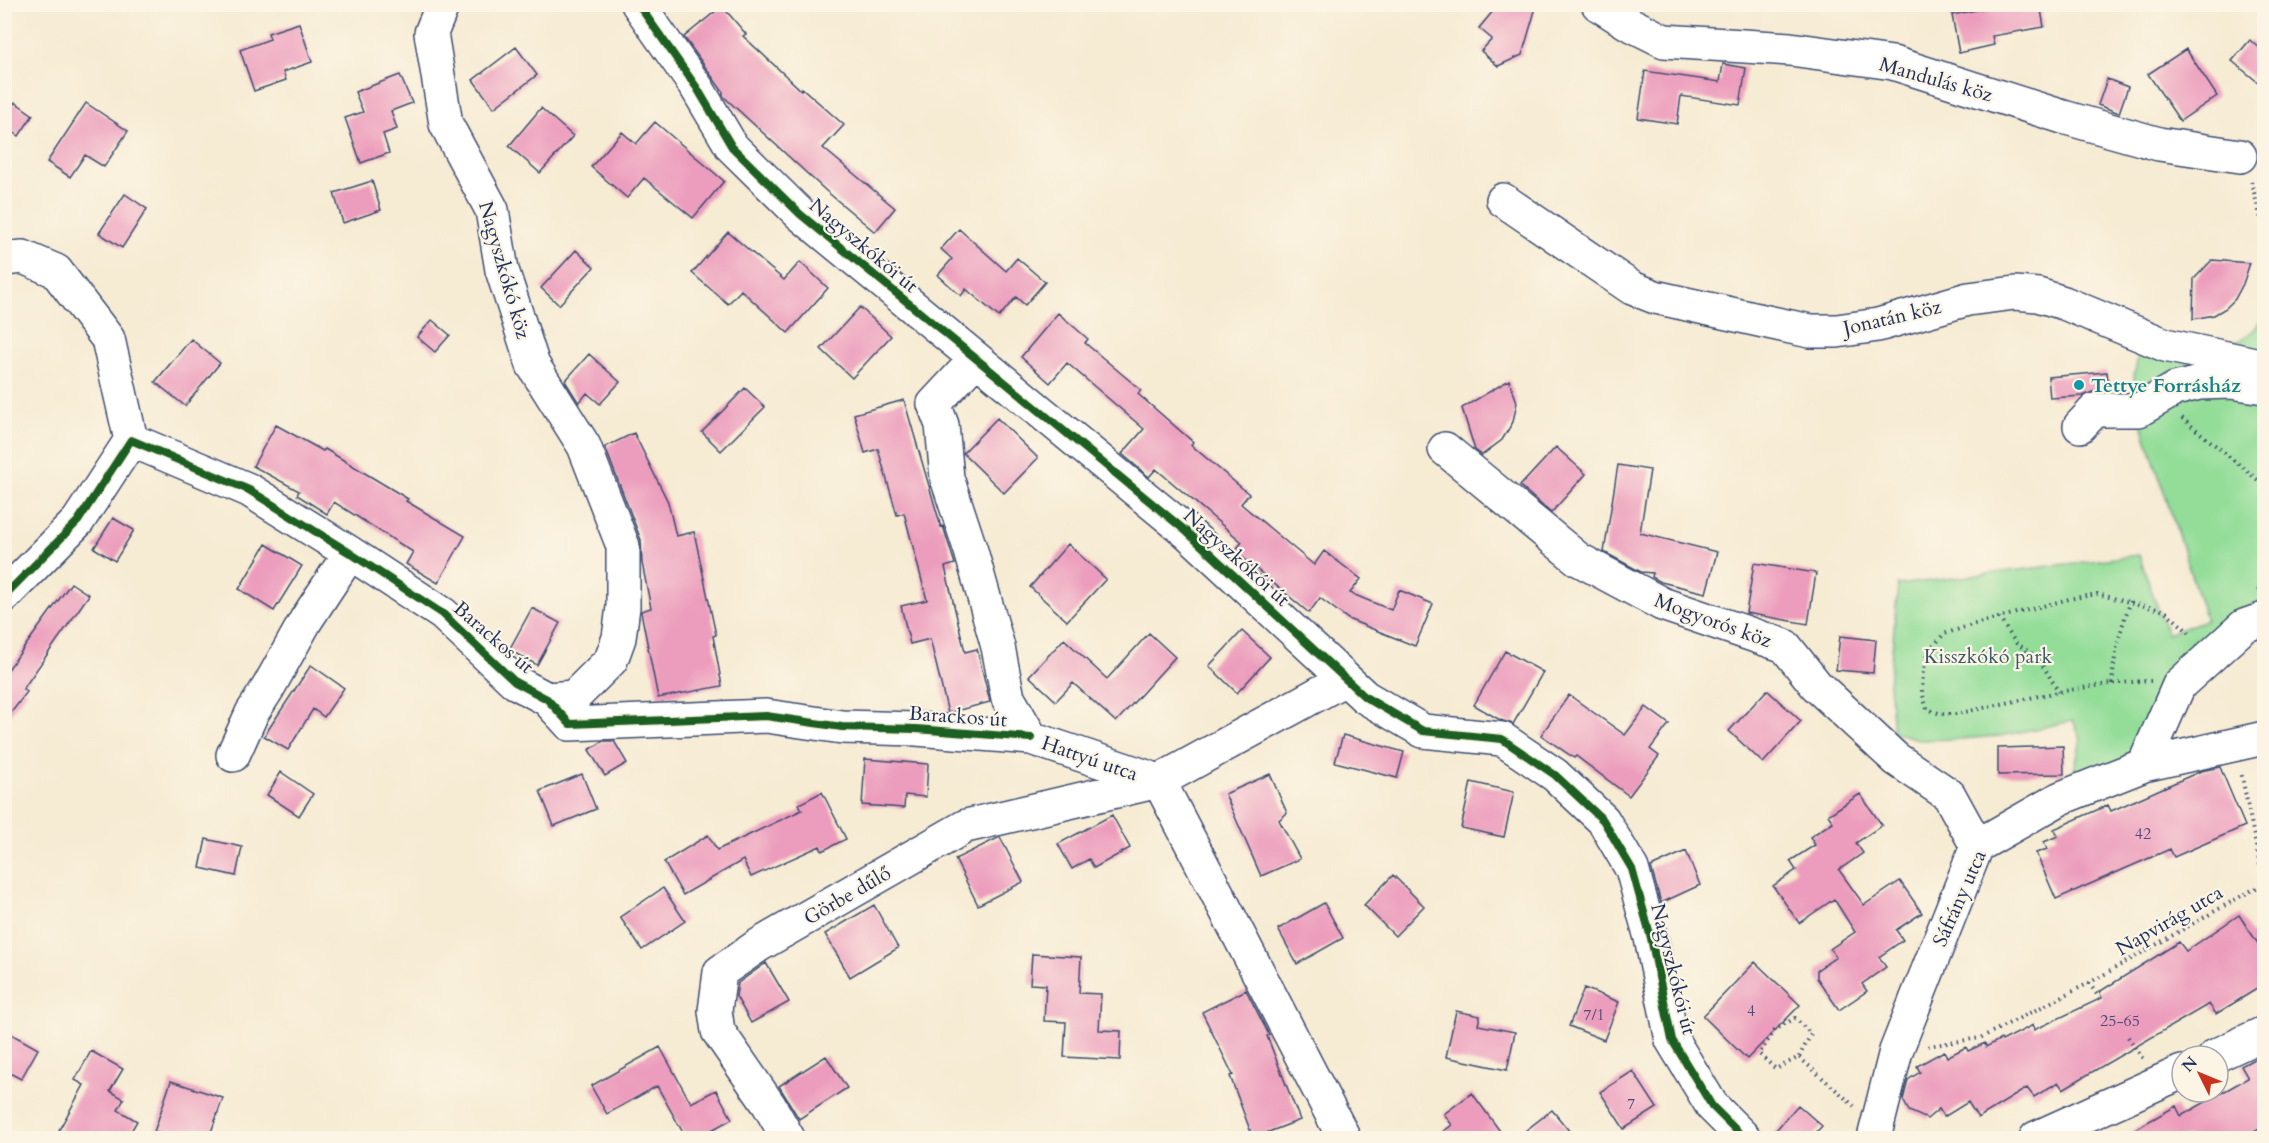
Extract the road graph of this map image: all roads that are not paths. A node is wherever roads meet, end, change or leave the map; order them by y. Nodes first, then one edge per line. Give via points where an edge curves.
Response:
1 (442, 4) edge
2 (638, 4) edge
3 (1598, 4) edge
4 (2244, 164) road end
5 (1503, 200) dead end
6 (4, 259) edge
7 (976, 359) junction
8 (2265, 366) edge
9 (2265, 387) edge
10 (2080, 426) dead end
11 (131, 440) junction
12 (1445, 449) dead end
13 (350, 552) junction
14 (4, 596) edge
15 (2265, 619) edge
16 (1345, 679) junction
17 (547, 699) junction
18 (1031, 738) junction
19 (2251, 742) edge
20 (232, 755) dead end
21 (2144, 765) junction
22 (1159, 782) junction
23 (1977, 846) junction
24 (2265, 1033) edge
25 (2230, 1049) edge
26 (2170, 1077) edge
27 (788, 1138) edge
28 (1344, 1138) edge
29 (1744, 1138) edge
30 (1874, 1138) edge
31 (2036, 1138) edge

1 - 17 street, Nagyszkókó köz via 431,33 446,124 492,210 502,270 533,365 584,446 623,546 620,638 611,660 574,697
2 - 7 street, Nagyszkókói út via 697,88 732,147 800,214
3 - 4 street, Mandulás köz via 1664,41 1790,49 1893,63 2063,117
5 - 8 street, Jonatán köz via 1632,288 1655,297 1762,321 1837,331 1878,325 1968,299 2015,293 2038,295 2165,345
6 - 11 street via 23,256 56,271 108,339
7 - 16 street, Nagyszkókói út via 1187,532
7 - 18 street, Hattyú utca via 934,404 942,425 947,478 998,647 1008,698
9 - 10 street via 2199,383 2175,389 2139,410 2095,410
11 - 13 street, Barackos út via 249,490
11 - 14 street via 78,520
12 - 23 street, Mogyorós köz via 1578,559 1662,604 1785,646 1816,685 1896,759 1949,795
13 - 17 street, Barackos út via 443,614 515,682
13 - 20 street via 306,620
15 - 21 street via 2244,626 2179,685
16 - 22 street
16 - 29 street, Nagyszkókói út via 1365,698 1422,731 1502,739 1555,775 1603,820 1632,869 1652,938 1672,1040 1712,1106
17 - 18 street, Barackos út via 570,724 766,716 842,726
18 - 22 street, Hattyú utca
19 - 21 street, Sáfrány utca
21 - 23 street, Sáfrány utca via 2061,798
22 - 27 street, Görbe dűlő via 966,826 759,945 720,972 715,1011 718,1030
22 - 28 street, Hattyú utca
23 - 30 street, Sáfrány utca via 1896,1051
24 - 25 street
26 - 31 street

